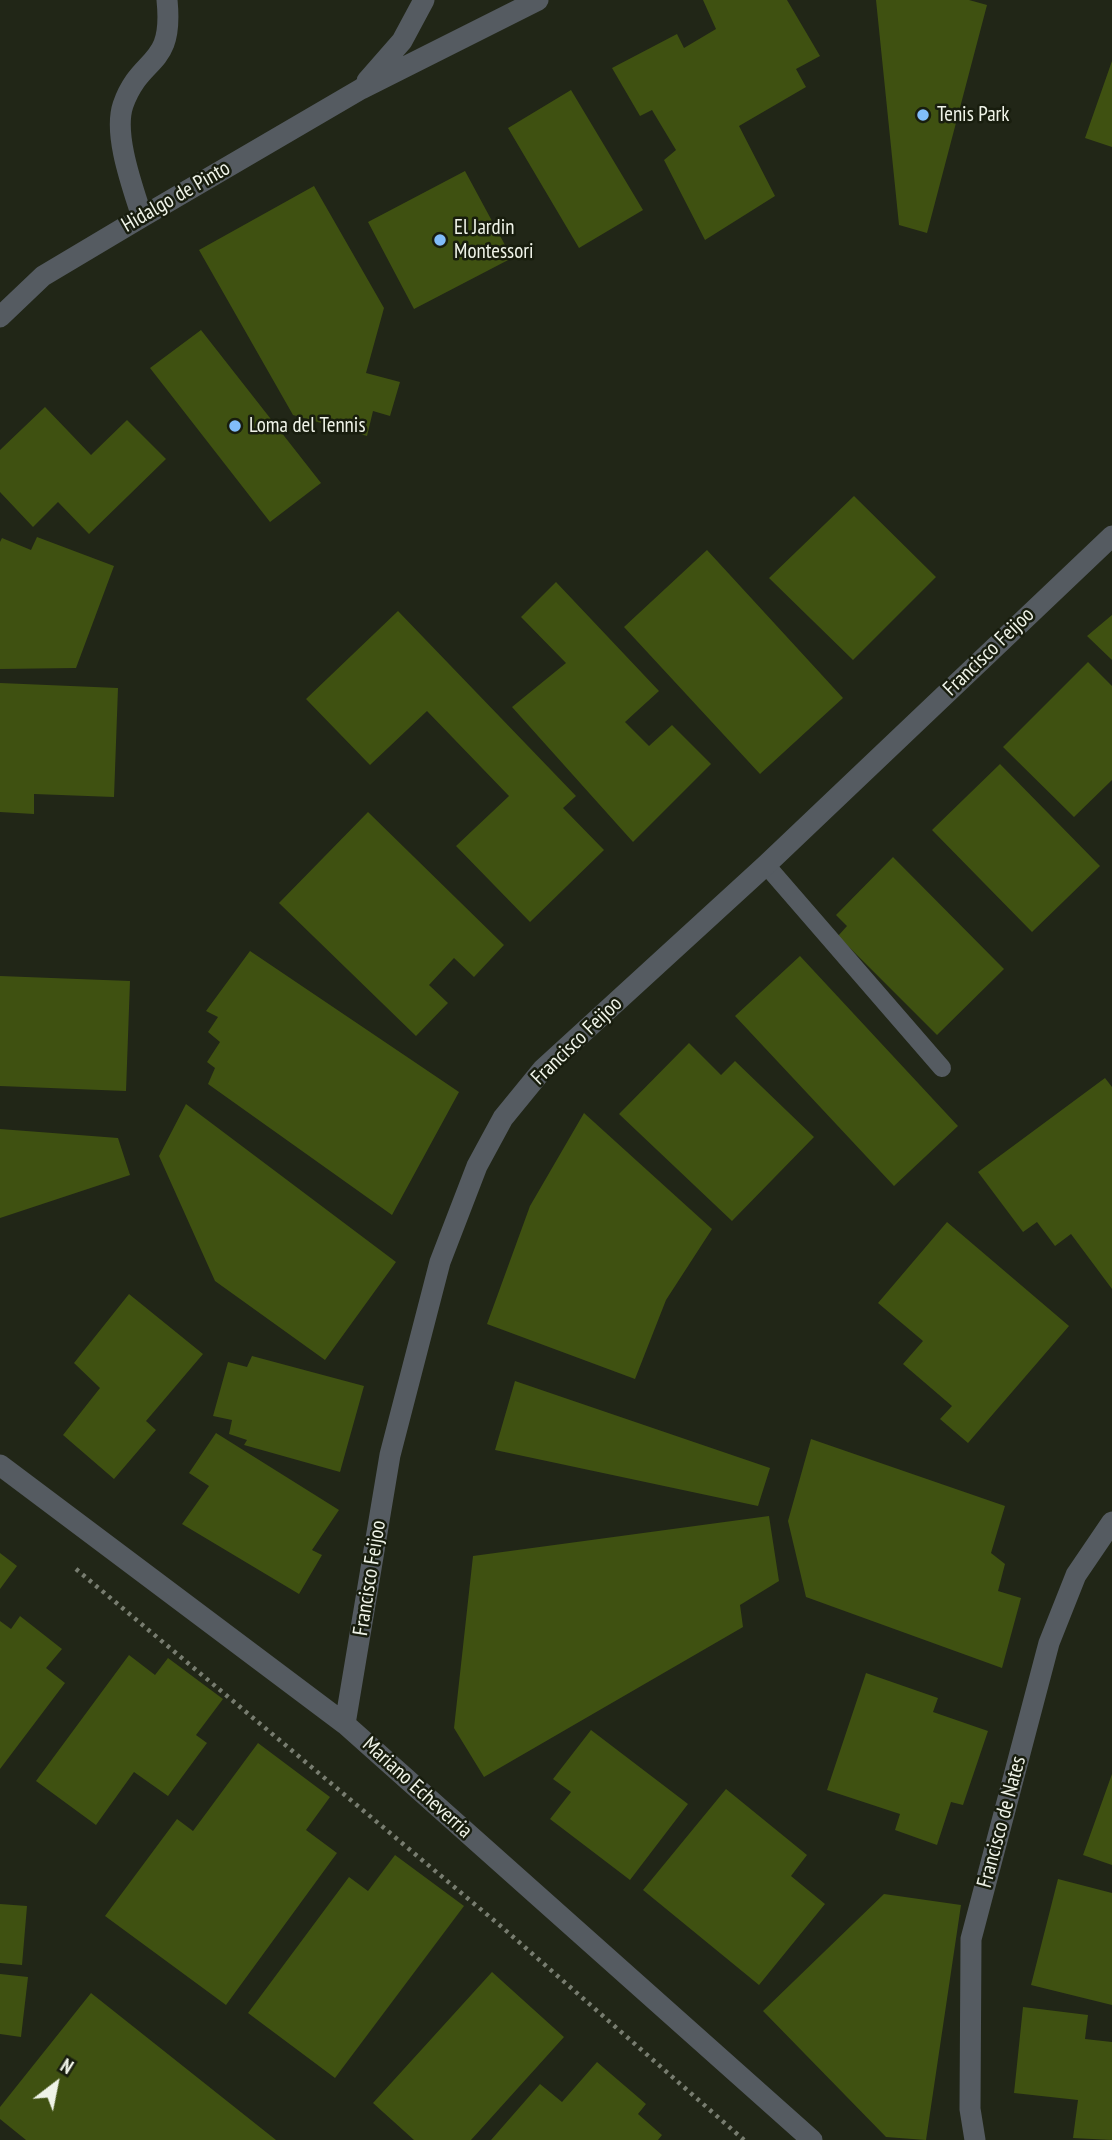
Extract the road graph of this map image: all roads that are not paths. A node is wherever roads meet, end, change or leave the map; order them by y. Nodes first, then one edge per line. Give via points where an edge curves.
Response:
1 (167, 0) edge
2 (424, 0) edge
3 (538, 0) edge
4 (360, 89) junction
5 (142, 217) junction
6 (0, 317) edge
7 (1112, 536) edge
8 (766, 865) junction
9 (942, 1068) dead end
10 (0, 1465) edge
11 (1112, 1522) edge
12 (345, 1724) junction
13 (812, 2140) edge
14 (975, 2140) edge

1 - 5 street via 170,30 162,53 136,81 122,107 122,137
2 - 4 street, Hidalgo de Pinto via 402,41
3 - 4 street, Hidalgo de Pinto
4 - 5 street, Hidalgo de Pinto
5 - 6 street, Hidalgo de Pinto via 43,276
7 - 8 street, Francisco Feijoo
8 - 9 lane
8 - 12 street, Francisco Feijoo via 543,1069 503,1118 477,1167 440,1262 390,1455
10 - 12 street, Mariano Echeverria
11 - 14 street, Francisco de Nates via 1076,1576 1049,1643 971,1939 970,2109
12 - 13 street, Mariano Echeverria

